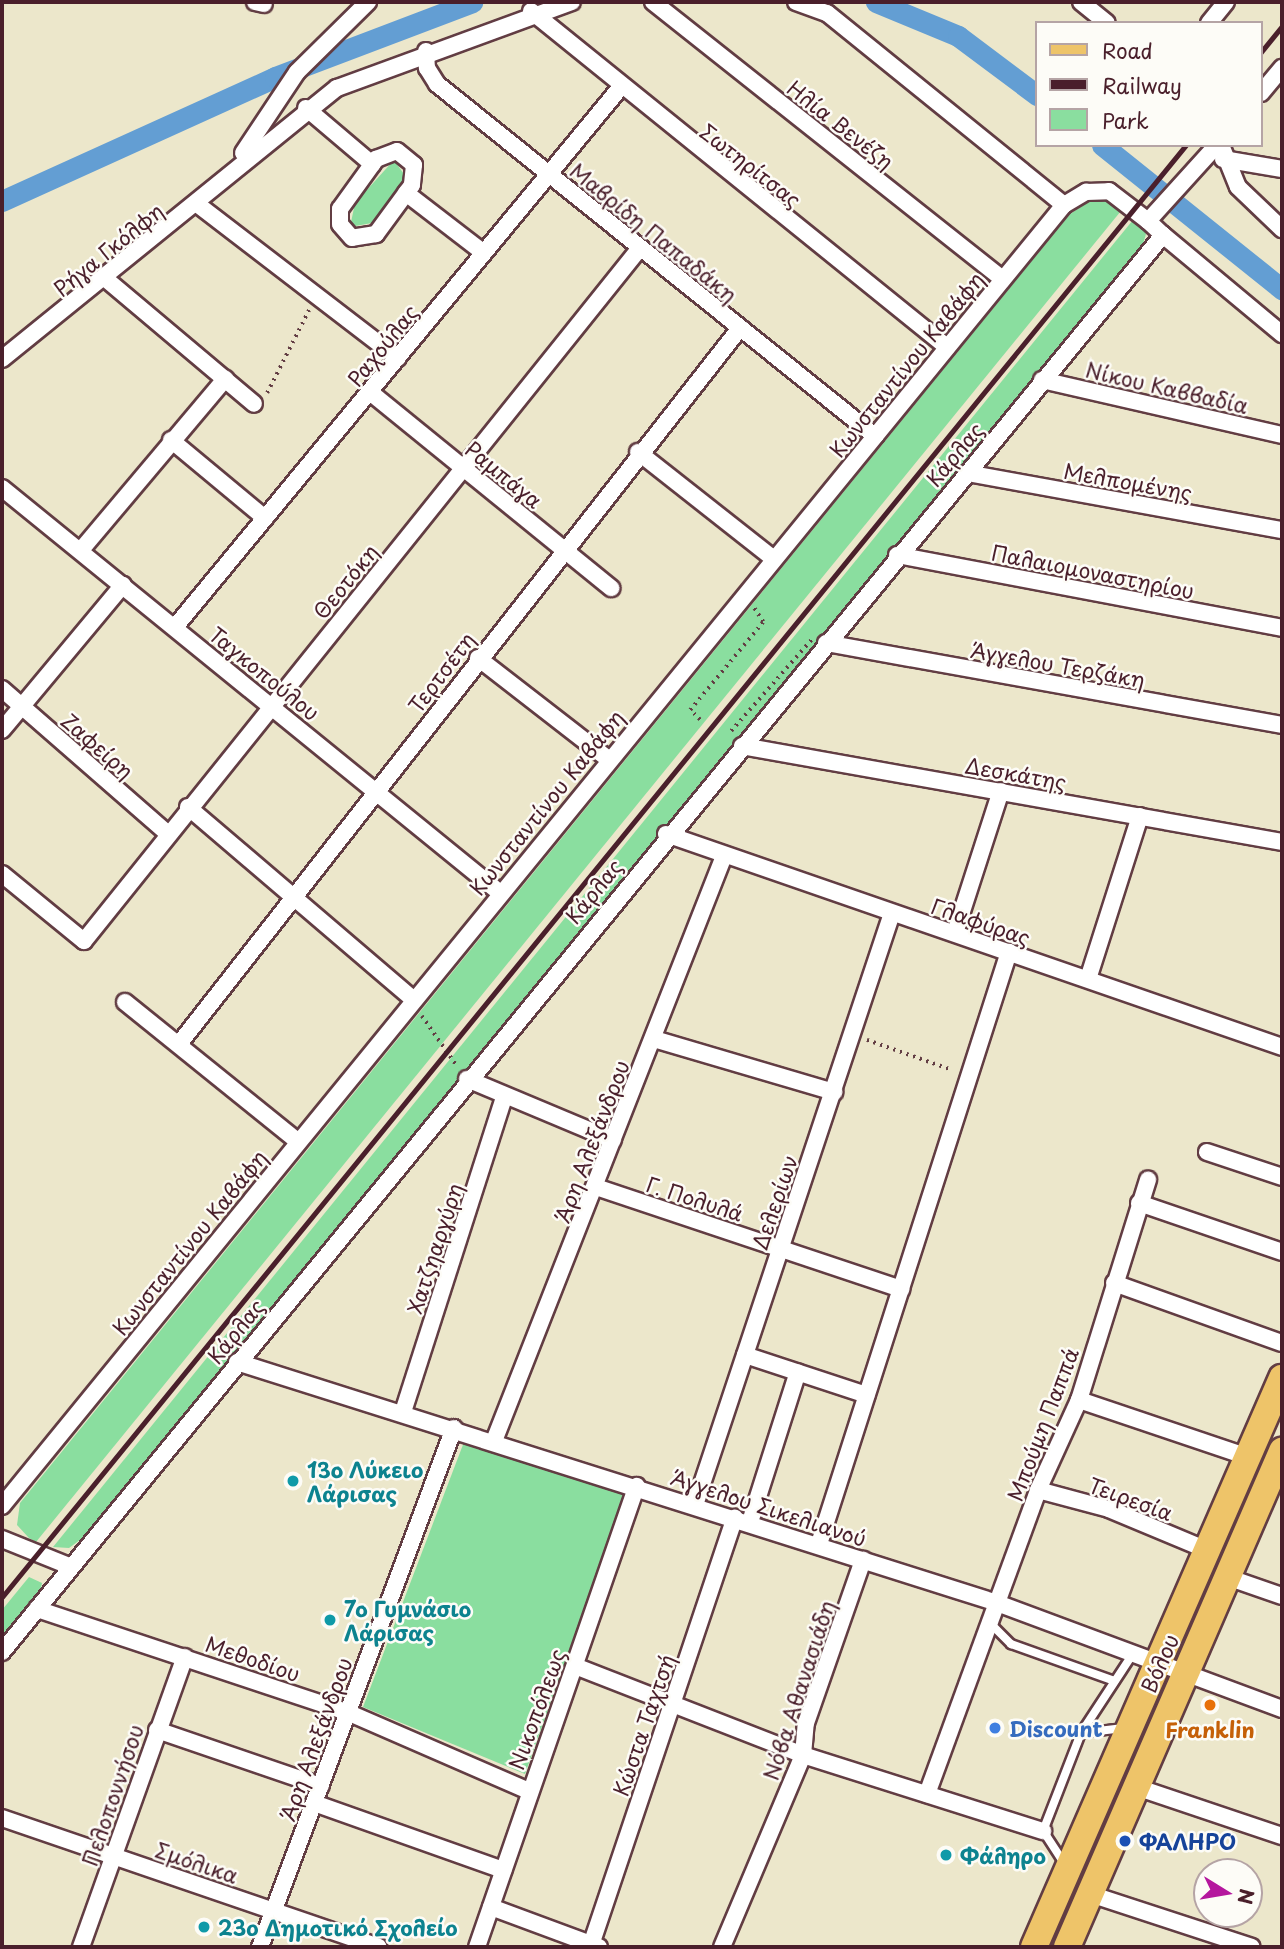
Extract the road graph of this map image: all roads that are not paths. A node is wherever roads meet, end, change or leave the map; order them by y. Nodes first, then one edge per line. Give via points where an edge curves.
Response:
1 (368, 2) edge
2 (572, 2) edge
3 (653, 2) edge
4 (796, 2) edge
5 (1081, 2) edge
6 (1226, 2) edge
7 (531, 12) junction
8 (1105, 21) edge
9 (1211, 21) edge
10 (426, 51) junction
11 (1282, 68) edge
12 (620, 88) junction
13 (1263, 91) edge
14 (306, 108) junction
15 (1220, 150) edge
16 (372, 164) junction
17 (236, 165) junction
18 (1282, 169) edge
19 (549, 174) junction
20 (406, 193) junction
21 (197, 204) junction
22 (1064, 205) junction
23 (1152, 217) junction
24 (1282, 229) edge
25 (1163, 235) junction
26 (640, 248) junction
27 (484, 253) junction
28 (1002, 279) junction
29 (107, 280) junction
30 (740, 328) junction
31 (1282, 334) edge
32 (947, 347) junction
33 (398, 358) junction
34 (2, 359) edge
35 (225, 379) junction
36 (1042, 380) junction
37 (370, 392) junction
38 (254, 404) road end
39 (874, 436) junction
40 (1282, 436) edge
41 (172, 440) junction
42 (638, 452) junction
43 (463, 468) junction
44 (967, 473) junction
45 (4, 495) edge
46 (265, 518) junction
47 (1282, 530) edge
48 (562, 548) junction
49 (81, 550) junction
50 (897, 555) junction
51 (774, 559) junction
52 (123, 585) junction
53 (611, 588) dead end
54 (175, 627) junction
55 (1282, 628) edge
56 (826, 643) junction
57 (478, 658) junction
58 (2, 690) edge
59 (22, 706) junction
60 (272, 706) junction
61 (1282, 725) edge
62 (2, 730) edge
63 (742, 746) junction
64 (608, 759) junction
65 (376, 792) junction
66 (1001, 792) junction
67 (188, 807) junction
68 (1140, 816) junction
69 (167, 833) junction
70 (666, 834) junction
71 (1282, 842) edge
72 (724, 856) junction
73 (2, 874) edge
74 (499, 892) junction
75 (293, 899) junction
76 (892, 913) junction
77 (955, 933) junction
78 (1009, 952) junction
79 (1088, 979) junction
80 (413, 999) junction
81 (125, 1002) dead end
82 (654, 1039) junction
83 (179, 1044) junction
84 (1282, 1047) edge
85 (467, 1079) junction
86 (834, 1092) junction
87 (505, 1097) junction
88 (613, 1140) junction
89 (298, 1141) junction
90 (1207, 1152) dead end
91 (1282, 1177) edge
92 (1148, 1180) dead end
93 (596, 1187) junction
94 (1139, 1203) junction
95 (781, 1249) junction
96 (1282, 1252) edge
97 (1114, 1283) junction
98 (901, 1289) junction
99 (1282, 1343) edge
100 (745, 1355) junction
101 (237, 1362) junction
102 (798, 1372) junction
103 (1282, 1378) edge
104 (867, 1395) junction
105 (1079, 1400) junction
106 (403, 1412) junction
107 (454, 1428) junction
108 (494, 1441) junction
109 (1282, 1451) edge
110 (1248, 1457) junction
111 (637, 1486) junction
112 (1038, 1490) junction
113 (695, 1505) junction
114 (2, 1506) edge
115 (742, 1520) junction
116 (2, 1539) edge
117 (819, 1544) junction
118 (1207, 1550) junction
119 (863, 1560) junction
120 (69, 1566) junction
121 (1227, 1577) junction
122 (1282, 1596) edge
123 (997, 1603) junction
124 (37, 1609) junction
125 (990, 1623) junction
126 (2, 1652) edge
127 (1148, 1655) junction
128 (185, 1657) junction
129 (575, 1666) junction
130 (1185, 1674) junction
131 (1115, 1681) junction
132 (672, 1703) junction
133 (1282, 1709) edge
134 (347, 1712) junction
135 (1130, 1727) junction
136 (157, 1730) junction
137 (1081, 1733) junction
138 (803, 1755) junction
139 (321, 1786) junction
140 (1136, 1787) junction
141 (529, 1791) junction
142 (927, 1794) junction
143 (314, 1803) junction
144 (2, 1818) edge
145 (1044, 1831) junction
146 (1282, 1836) edge
147 (114, 1856) junction
148 (503, 1870) junction
149 (1068, 1870) junction
150 (1090, 1894) junction
151 (491, 1907) junction
152 (274, 1910) junction
153 (595, 1946) edge
154 (81, 1947) edge
155 (260, 1947) edge
156 (379, 1947) edge
157 (477, 1947) edge
158 (722, 1947) edge
159 (1034, 1947) edge
160 (1067, 1947) edge
161 (1252, 1947) edge

1 - 17 street via 297,72
2 - 7 street
3 - 28 street, Ηλία Βενέζη
4 - 22 street via 827,13
5 - 8 street
6 - 9 street
7 - 10 street
7 - 12 street, Σωτηρίτσας
10 - 14 street via 377,68
10 - 19 street, Μαβρίδη Παπαδάκη via 426,68 437,84
11 - 13 street
12 - 19 street, Ραχούλας
12 - 32 street, Σωτηρίτσας
14 - 16 street
14 - 17 street
15 - 18 street
15 - 23 street via 1197,165
15 - 24 street via 1245,195
16 - 20 street via 389,151 410,159 414,179
16 - 20 street via 340,209 347,234 371,237
17 - 21 street, Ρήγα Γκόλφη
19 - 26 street, Μαβρίδη Παπαδάκη
19 - 27 street, Ραχούλας
20 - 27 street
21 - 29 street, Ρήγα Γκόλφη
21 - 33 street
22 - 23 street, Κωνσταντίνου Καβάφη via 1086,192 1110,191
22 - 28 street, Κωνσταντίνου Καβάφη
23 - 25 street
25 - 31 street
25 - 36 street, Κάρλας
26 - 30 street, Μαβρίδη Παπαδάκη
26 - 43 street, Θεοτόκη
27 - 33 street, Ραχούλας
28 - 32 street, Κωνσταντίνου Καβάφη
29 - 34 street, Ρήγα Γκόλφη
29 - 35 street
30 - 39 street, Μαβρίδη Παπαδάκη
30 - 42 street, Τερτσέτη
32 - 39 street, Κωνσταντίνου Καβάφη
33 - 37 street, Ραχούλας
35 - 38 street
35 - 41 street
36 - 40 street, Νίκου Καββαδία
36 - 44 street, Κάρλας
37 - 43 street, Ραμπάγα
37 - 46 street, Ραχούλας
39 - 51 street, Κωνσταντίνου Καβάφη
41 - 46 street
41 - 49 street
42 - 48 street, Τερτσέτη
42 - 51 street
43 - 48 street, Ραμπάγα
43 - 60 street, Θεοτόκη
44 - 47 street, Μελπομένης
44 - 50 street, Κάρλας
45 - 49 street, Ταγκοπούλου
46 - 54 street, Ραχούλας
48 - 53 street, Ραμπάγα
48 - 57 street, Τερτσέτη
49 - 52 street, Ταγκοπούλου
50 - 55 street, Παλαιομοναστηρίου
50 - 56 street, Κάρλας
51 - 64 street, Κωνσταντίνου Καβάφη
52 - 54 street, Ταγκοπούλου
52 - 59 street
54 - 60 street, Ταγκοπούλου
56 - 61 street, Άγγελου Τερζάκη
56 - 63 street, Κάρλας
57 - 64 street
57 - 65 street, Τερτσέτη
58 - 59 street, Ζαφείρη
59 - 62 street
59 - 69 street, Ζαφείρη
60 - 65 street, Ταγκοπούλου
60 - 67 street, Θεοτόκη
63 - 66 street, Δεσκάτης
63 - 70 street, Κάρλας
64 - 74 street, Κωνσταντίνου Καβάφη
65 - 74 street, Ταγκοπούλου
65 - 75 street, Τερτσέτη
66 - 68 street, Δεσκάτης
66 - 77 street
67 - 69 street, Θεοτόκη
67 - 75 street
68 - 71 street, Δεσκάτης
68 - 79 street
69 - 73 street, Θεοτόκη via 140,877 84,941
70 - 72 street, Γλαφύρας
70 - 85 street, Κάρλας
72 - 76 street, Γλαφύρας
72 - 82 street, Άρη Αλεξάνδρου
74 - 80 street, Κωνσταντίνου Καβάφη
75 - 80 street
75 - 83 street, Τερτσέτη
76 - 77 street, Γλαφύρας
76 - 86 street, Δελερίων
77 - 78 street, Γλαφύρας
78 - 79 street, Γλαφύρας
78 - 98 street
79 - 84 street, Γλαφύρας
80 - 89 street, Κωνσταντίνου Καβάφη
81 - 83 street
82 - 86 street
82 - 88 street, Άρη Αλεξάνδρου
83 - 89 street
85 - 87 street
85 - 101 street, Κάρλας
86 - 95 street, Δελερίων
87 - 88 street
87 - 106 street, Χατζηαργύρη
88 - 93 street, Άρη Αλεξάνδρου
89 - 114 street, Κωνσταντίνου Καβάφη
90 - 91 street
92 - 94 street, Μπούμη Παππά
93 - 95 street, Γ. Πολυλά
93 - 108 street, Άρη Αλεξάνδρου
94 - 96 street
94 - 97 street, Μπούμη Παππά
95 - 98 street, Γ. Πολυλά
95 - 100 street, Δελερίων
97 - 99 street
97 - 105 street, Μπούμη Παππά
98 - 104 street
100 - 102 street
100 - 113 street, Δελερίων
101 - 106 street, Άγγελου Σικελιανού
101 - 120 street, Κάρλας
102 - 104 street
102 - 115 street, Κώστα Ταχτσή
103 - 110 main road, Βόλου
104 - 117 street
105 - 110 street
105 - 112 street, Μπούμη Παππά
106 - 107 street, Άγγελου Σικελιανού
107 - 108 street, Άγγελου Σικελιανού
107 - 134 street, Άρη Αλεξάνδρου
108 - 111 street, Άγγελου Σικελιανού
109 - 121 main road, Βόλου
110 - 118 main road, Βόλου
111 - 113 street, Άγγελου Σικελιανού
111 - 129 street, Νικοπόλεως
112 - 118 street, Τειρεσία via 1109,1509
112 - 123 street, Μπούμη Παππά
113 - 115 street, Άγγελου Σικελιανού
115 - 117 street, Άγγελου Σικελιανού
115 - 132 street, Κώστα Ταχτσή
116 - 120 street
117 - 119 street, Άγγελου Σικελιανού
118 - 127 main road, Βόλου
119 - 123 street, Άγγελου Σικελιανού
119 - 138 street, Νόβα Αθανασιάδη via 806,1723
120 - 124 street, Κάρλας
121 - 122 street
121 - 130 main road, Βόλου
123 - 125 street, Μπούμη Παππά
123 - 127 street, Άγγελου Σικελιανού
124 - 126 street, Κάρλας
124 - 128 street, Μεθοδίου
125 - 131 lane via 1010,1644
125 - 142 street, Μπούμη Παππά
127 - 130 street, Άγγελου Σικελιανού
127 - 131 lane
127 - 135 main road, Βόλου
128 - 134 street, Μεθοδίου
128 - 136 street, Πελοποννήσου
129 - 132 street
129 - 141 street, Νικοπόλεως
130 - 133 street, Άγγελου Σικελιανού
130 - 140 main road, Βόλου
131 - 137 lane
132 - 138 street
132 - 153 street, Κώστα Ταχτσή
134 - 139 street, Άρη Αλεξάνδρου
134 - 141 street, Μεθοδίου
135 - 137 lane
135 - 149 main road, Βόλου
136 - 139 street
136 - 147 street, Πελοποννήσου
137 - 145 lane
138 - 142 street
138 - 158 street, Νόβα Αθανασιάδη
139 - 143 street, Άρη Αλεξάνδρου
140 - 146 street
140 - 150 main road, Βόλου
141 - 148 street, Νικοπόλεως
142 - 145 street
143 - 148 street
143 - 152 street, Άρη Αλεξάνδρου
144 - 147 street, Σμόλικα
145 - 149 lane
147 - 152 street, Σμόλικα
147 - 154 street, Πελοποννήσου
148 - 151 street, Νικοπόλεως
149 - 159 main road, Βόλου
150 - 160 main road, Βόλου
150 - 161 street
151 - 153 street
151 - 157 street, Νικοπόλεως
152 - 155 street, Άρη Αλεξάνδρου
152 - 156 street, Σμόλικα

